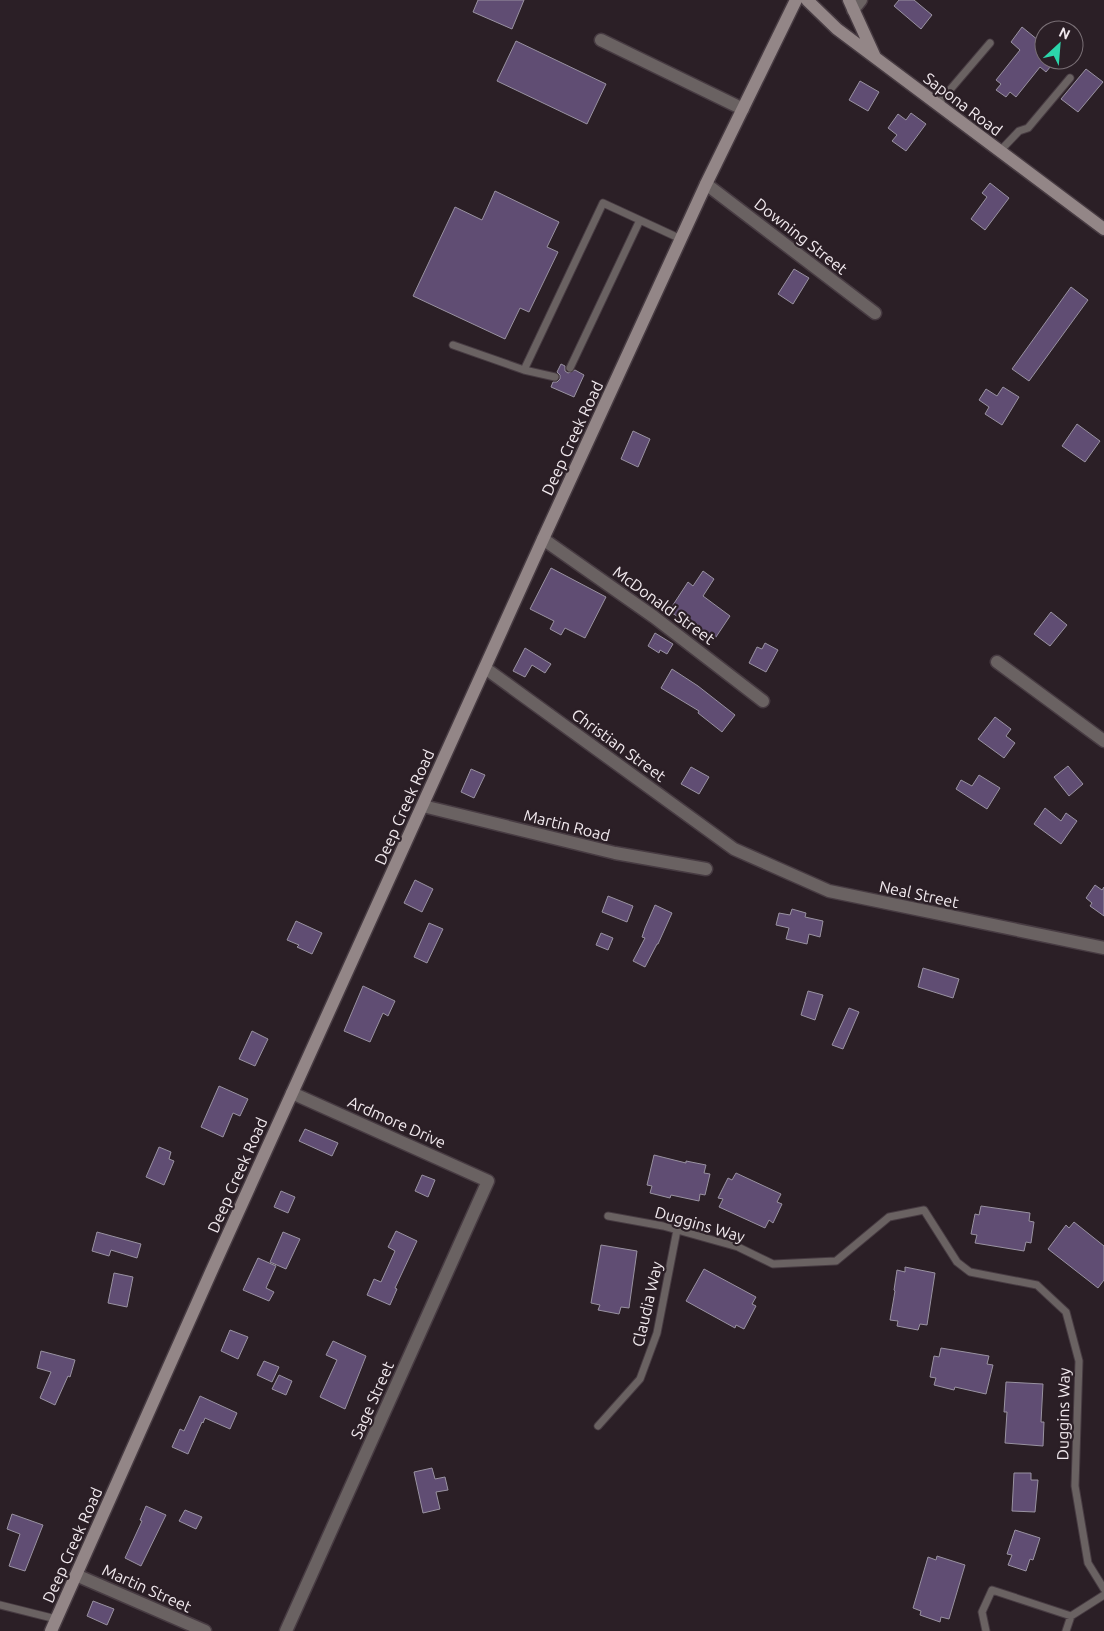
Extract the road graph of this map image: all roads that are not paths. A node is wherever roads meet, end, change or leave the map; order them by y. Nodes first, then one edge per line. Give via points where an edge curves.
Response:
1 (796, 0) edge
2 (807, 0) edge
3 (861, 0) edge
4 (851, 5) edge
5 (601, 40) dead end
6 (990, 43) dead end
7 (876, 59) junction
8 (1070, 78) dead end
9 (937, 105) junction
10 (743, 109) junction
11 (999, 152) junction
12 (706, 184) junction
13 (640, 220) junction
14 (1104, 229) edge
15 (681, 239) junction
16 (875, 314) dead end
17 (453, 345) dead end
18 (570, 368) dead end
19 (524, 370) junction
20 (555, 377) dead end
21 (543, 539) junction
22 (997, 662) dead end
23 (484, 668) junction
24 (763, 701) dead end
25 (1104, 741) edge
26 (422, 806) junction
27 (734, 849) joint
28 (706, 869) dead end
29 (1104, 948) edge
30 (292, 1093) junction
31 (488, 1181) joint
32 (608, 1216) dead end
33 (677, 1230) junction
34 (598, 1426) dead end
35 (76, 1575) junction
36 (1104, 1589) edge
37 (1104, 1595) edge
38 (0, 1605) edge
39 (1071, 1616) junction
40 (54, 1625) edge
41 (205, 1631) edge
42 (286, 1631) edge
43 (986, 1631) edge
44 (1066, 1631) edge

1 - 10 street, Deep Creek Road
2 - 7 street, Sapona Road via 837,30
3 - 4 street
4 - 7 street
5 - 10 street
6 - 9 lane
7 - 9 street, Sapona Road
8 - 11 lane via 1028,128 1018,131
9 - 11 street, Sapona Road
10 - 12 street, Deep Creek Road
11 - 14 street, Sapona Road
12 - 15 street, Deep Creek Road
12 - 16 street, Downing Street
13 - 15 lane
13 - 18 lane
13 - 19 lane via 603,203
15 - 21 street, Deep Creek Road
17 - 19 lane
19 - 20 lane
21 - 23 street, Deep Creek Road
21 - 24 street, McDonald Street via 654,617
22 - 25 street
23 - 26 street, Deep Creek Road
23 - 27 street, Christian Street
26 - 28 street, Martin Road via 615,853
26 - 30 street, Deep Creek Road
27 - 29 street, Neal Street via 829,891
30 - 31 street, Ardmore Drive
30 - 35 street, Deep Creek Road
31 - 42 street, Sage Street
32 - 33 lane, Duggins Way
33 - 34 lane, Claudia Way via 657,1333 640,1379
33 - 36 lane, Duggins Way via 738,1247 774,1264 836,1261 889,1217 924,1210 957,1262 971,1273 1037,1285 1066,1312 1079,1361 1075,1486 1088,1563
35 - 40 street, Deep Creek Road
35 - 41 street, Martin Street
37 - 39 lane
38 - 40 lane
39 - 43 lane via 992,1590 982,1612
39 - 44 lane

